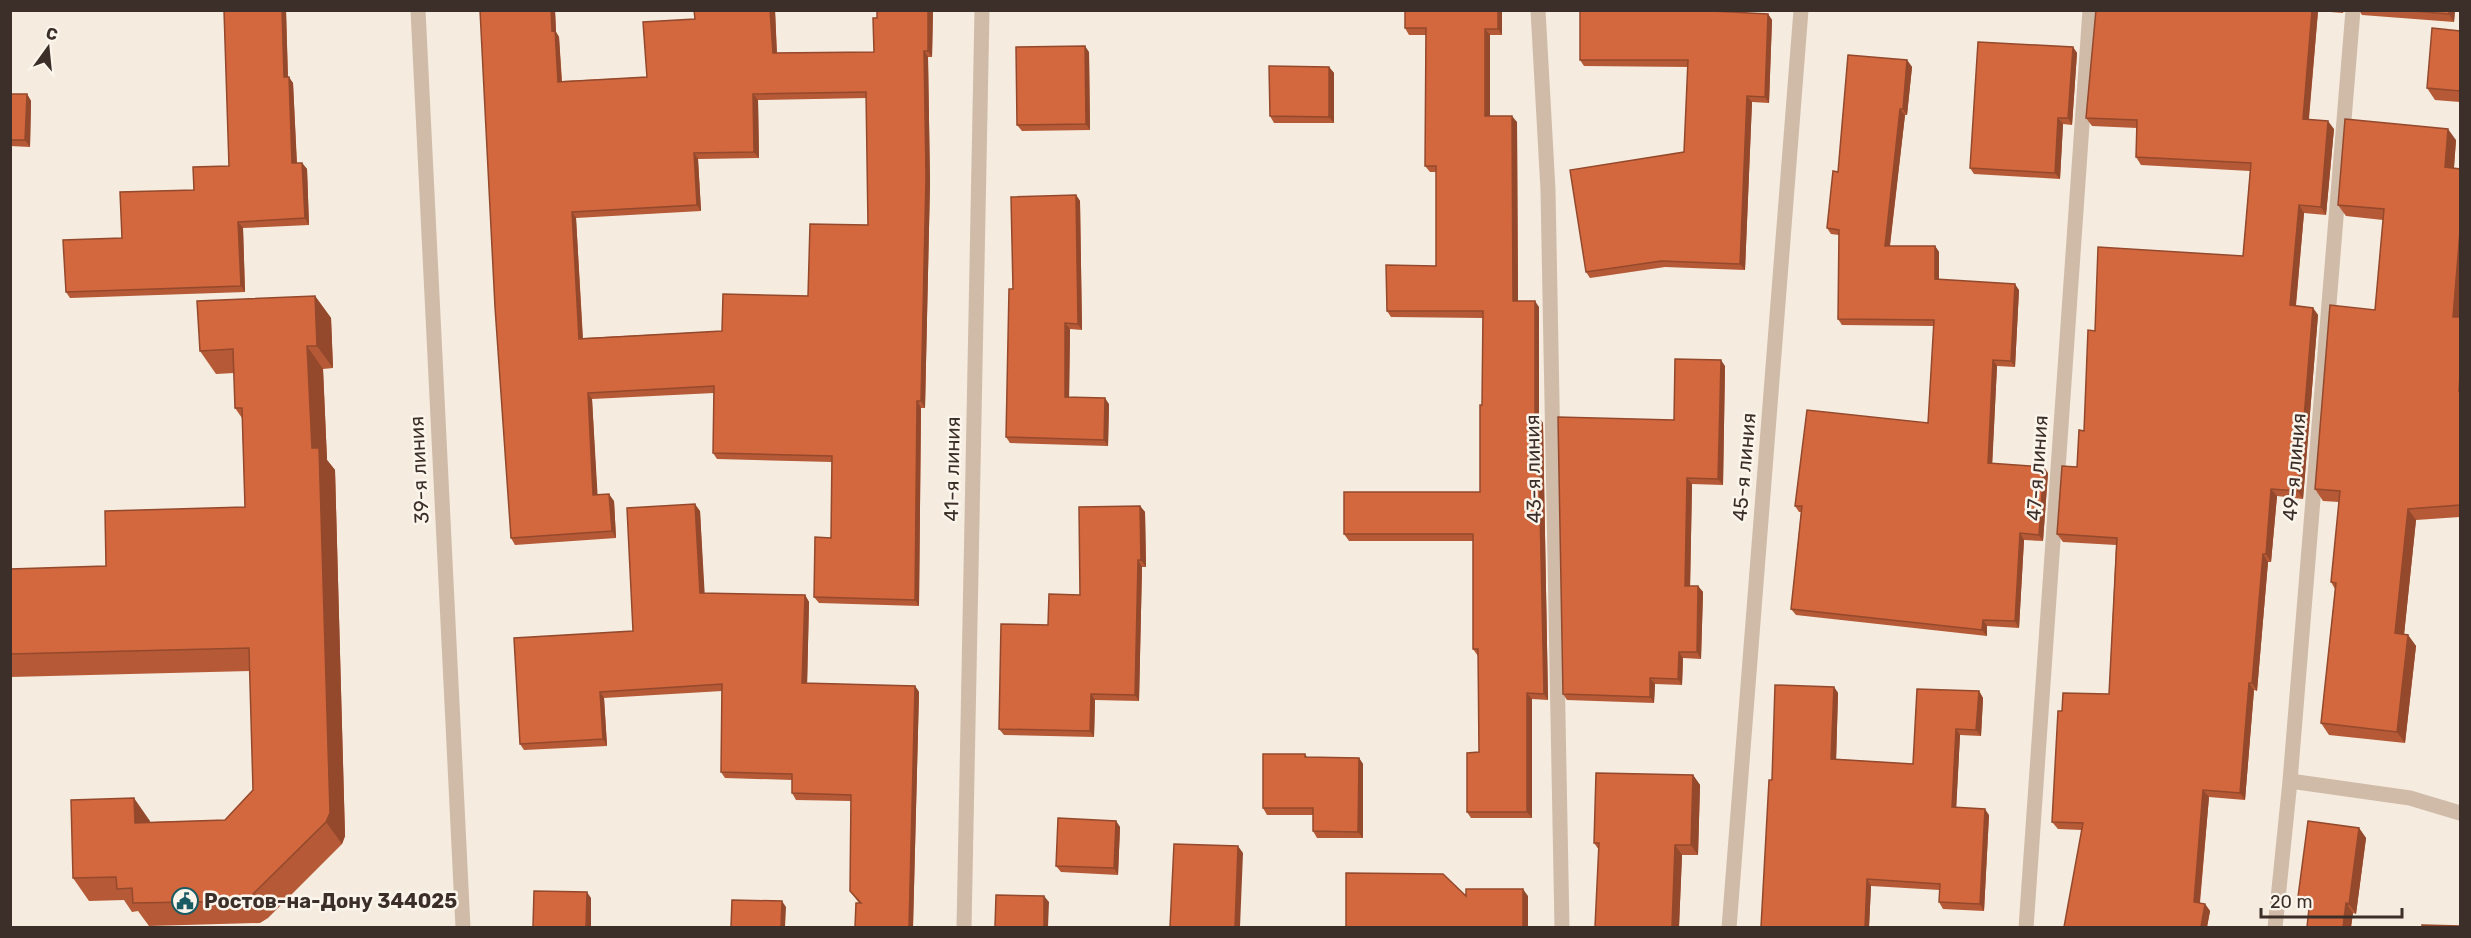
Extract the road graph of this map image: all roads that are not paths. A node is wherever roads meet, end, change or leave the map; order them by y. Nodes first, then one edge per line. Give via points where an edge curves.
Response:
1 (418, 10) edge
2 (982, 10) edge
3 (1538, 10) edge
4 (1801, 10) edge
5 (2090, 10) edge
6 (2353, 10) edge
7 (2290, 781) junction
8 (2460, 813) edge
9 (463, 927) edge
10 (964, 927) edge
11 (1562, 927) edge
12 (1729, 927) edge
13 (2026, 927) edge
14 (2275, 927) edge

1 - 9 street, 39-я линия
2 - 10 street, 41-я линия
3 - 11 street, 43-я линия via 1548,190
4 - 12 street, 45-я линия
5 - 13 street, 47-я линия
6 - 7 street, 49-я линия
7 - 8 street via 2410,798
7 - 14 street, 49-я линия

